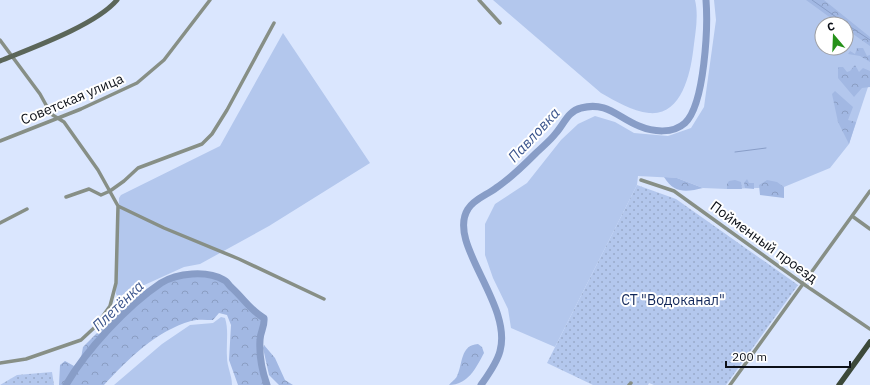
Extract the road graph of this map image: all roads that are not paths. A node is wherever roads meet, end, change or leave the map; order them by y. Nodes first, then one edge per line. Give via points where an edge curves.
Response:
1 (117, 0) edge
2 (210, 0) edge
3 (479, 0) edge
4 (274, 23) dead end
5 (500, 23) dead end
6 (0, 40) edge
7 (12, 56) junction
8 (0, 61) edge
9 (57, 118) junction
10 (0, 141) edge
11 (641, 180) dead end
12 (110, 191) junction
13 (870, 191) edge
14 (66, 197) dead end
15 (118, 206) junction
16 (27, 209) dead end
17 (852, 216) junction
18 (0, 222) edge
19 (870, 229) edge
20 (802, 283) junction
21 (324, 299) dead end
22 (870, 329) edge
23 (870, 342) edge
24 (0, 363) edge
25 (730, 385) edge
26 (839, 385) edge

1 - 7 street via 91,21
2 - 9 street, Советская улица via 164,60 137,83
3 - 5 street
4 - 12 street via 227,110 207,140 138,168
6 - 7 street
7 - 8 street
7 - 9 street via 40,94 51,114
9 - 10 street, Советская улица
9 - 12 street via 64,122
11 - 20 street, Пойменный проезд via 674,191
12 - 14 street via 101,195 89,188
12 - 15 street
13 - 17 street
15 - 21 street
15 - 24 street via 116,283 110,306 95,327 81,340 26,359
16 - 18 street
17 - 19 street
17 - 20 street
20 - 22 street, Пойменный проезд
20 - 25 street
23 - 26 main road

